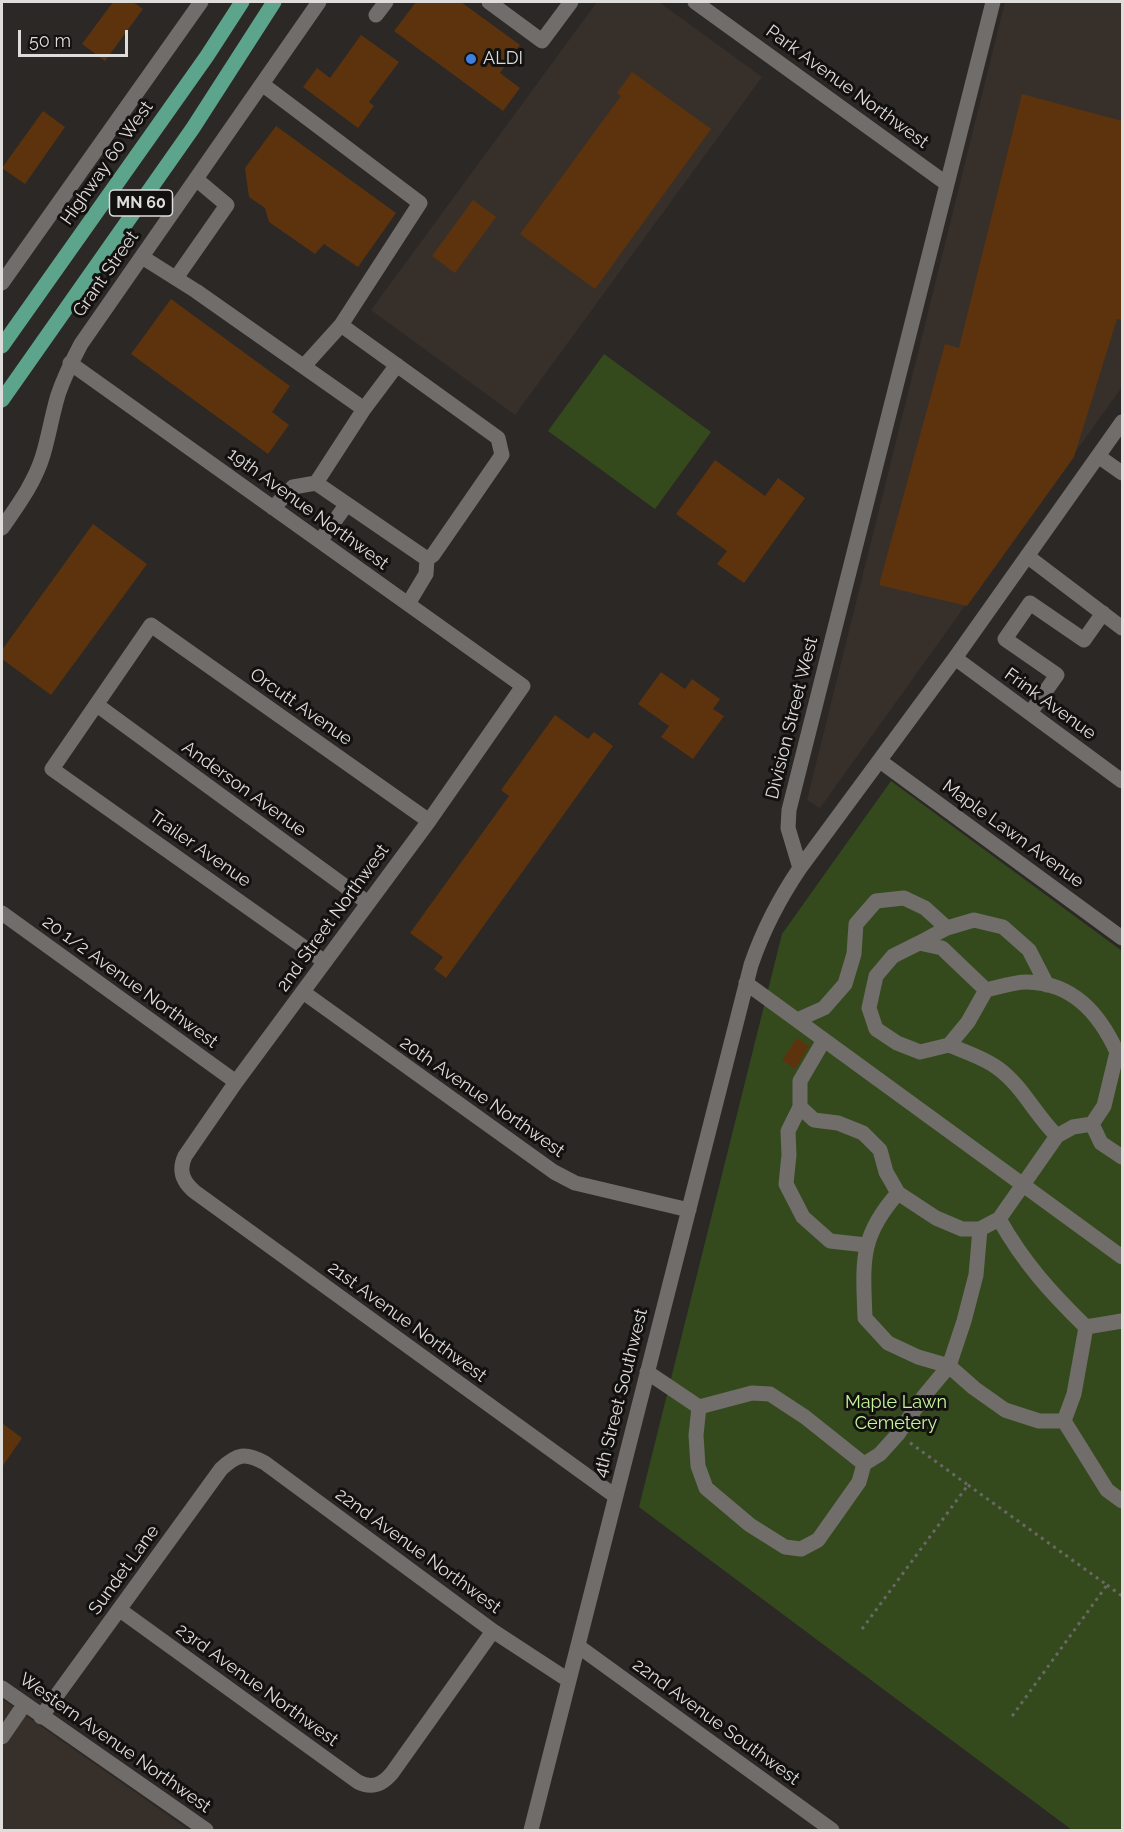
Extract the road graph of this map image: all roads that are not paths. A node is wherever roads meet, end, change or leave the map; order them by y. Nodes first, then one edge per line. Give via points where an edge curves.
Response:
1 (201, 2) edge
2 (242, 2) edge
3 (274, 2) edge
4 (319, 2) edge
5 (386, 2) edge
6 (489, 2) edge
7 (571, 2) edge
8 (694, 2) edge
9 (993, 2) edge
10 (376, 15) dead end
11 (262, 84) junction
12 (196, 179) junction
13 (947, 184) junction
14 (142, 257) junction
15 (176, 278) junction
16 (2, 282) edge
17 (341, 325) junction
18 (2, 346) edge
19 (70, 363) junction
20 (397, 365) junction
21 (304, 366) junction
22 (2, 400) edge
23 (364, 409) junction
24 (1122, 422) edge
25 (1098, 456) junction
26 (1122, 473) edge
27 (315, 483) junction
28 (347, 504) junction
29 (273, 508) junction
30 (2, 528) edge
31 (320, 541) junction
32 (1027, 556) junction
33 (427, 560) junction
34 (408, 604) junction
35 (1103, 613) junction
36 (1122, 628) edge
37 (955, 658) junction
38 (523, 687) joint
39 (98, 705) junction
40 (1030, 713) junction
41 (880, 761) junction
42 (1122, 781) edge
43 (429, 821) junction
44 (800, 868) junction
45 (368, 903) junction
46 (2, 913) edge
47 (947, 928) junction
48 (1122, 938) edge
49 (919, 943) junction
50 (325, 962) junction
51 (746, 982) junction
52 (1047, 986) junction
53 (986, 990) junction
54 (303, 992) junction
55 (797, 1020) junction
56 (824, 1040) junction
57 (949, 1045) junction
58 (1120, 1052) edge
59 (236, 1082) junction
60 (800, 1107) junction
61 (1092, 1124) junction
62 (1057, 1136) junction
63 (1122, 1157) edge
64 (182, 1175) joint
65 (1024, 1183) junction
66 (898, 1193) junction
67 (689, 1210) junction
68 (999, 1219) junction
69 (980, 1229) junction
70 (866, 1245) junction
71 (1122, 1257) edge
72 (1122, 1321) edge
73 (1086, 1327) junction
74 (949, 1366) junction
75 (647, 1372) junction
76 (699, 1407) junction
77 (1064, 1422) junction
78 (245, 1455) joint
79 (864, 1464) junction
80 (615, 1496) junction
81 (1122, 1501) edge
82 (120, 1610) junction
83 (493, 1630) junction
84 (578, 1646) junction
85 (568, 1680) junction
86 (2, 1688) edge
87 (24, 1705) junction
88 (41, 1717) junction
89 (2, 1737) edge
90 (206, 1830) edge
91 (531, 1830) edge
92 (832, 1830) edge

1 - 16 street
2 - 18 main road, Highway 60 West / MN 60
3 - 22 main road, MN 60 via 193,128
4 - 11 street, Grant Street
5 - 10 street
6 - 7 street via 542,41
8 - 13 street, Park Avenue Northwest
9 - 13 street, Division Street West
11 - 12 street, Grant Street
11 - 17 street via 420,203
12 - 14 street, Grant Street
12 - 15 street via 227,205
13 - 44 street, Division Street West via 789,810 788,828
14 - 15 street
14 - 19 street, Grant Street
15 - 21 street
17 - 20 street
17 - 21 street
19 - 29 street, 19th Avenue Northwest
19 - 30 street, Grant Street via 43,455 20,503
20 - 23 street
20 - 33 street via 498,438 502,455
21 - 23 street
23 - 27 street
24 - 25 street
25 - 26 street
25 - 32 street
27 - 28 street
27 - 29 street via 293,487
28 - 31 street
28 - 33 street
29 - 31 street, 19th Avenue Northwest
31 - 34 street, 19th Avenue Northwest
32 - 35 street
32 - 37 street
33 - 34 street via 426,574
34 - 38 street, 19th Avenue Northwest
35 - 36 street
35 - 40 street via 1084,640 1030,603 1005,639 1057,675
37 - 40 street, Frink Avenue
37 - 41 street
38 - 43 street, 2nd Street Northwest
39 - 43 street, Orcutt Avenue via 151,626
39 - 45 street, Anderson Avenue
39 - 50 street, Trailer Avenue via 52,769
40 - 42 street, Frink Avenue
41 - 44 street
41 - 48 street, Maple Lawn Avenue
43 - 45 street, 2nd Street Northwest
44 - 51 street, 4th Street Southwest via 760,936
45 - 50 street, 2nd Street Northwest
46 - 59 street, 20 1/2 Avenue Northwest
47 - 49 street
47 - 52 street via 974,920 1003,927 1029,950
47 - 55 street via 925,908 904,898 876,901 856,924 854,954 845,984 824,1008
49 - 53 street via 942,948
49 - 57 street via 892,956 876,976 869,1008 876,1029 897,1043 920,1052
50 - 54 street, 2nd Street Northwest
51 - 55 street
51 - 67 street, 4th Street Southwest
52 - 53 street via 1026,982
52 - 58 street via 1063,988 1086,1005
53 - 57 street
54 - 59 street, 2nd Street Northwest
54 - 67 street, 20th Avenue Northwest via 554,1172 575,1183
55 - 56 street
56 - 60 street via 800,1081
56 - 65 street
57 - 62 street via 999,1069
58 - 61 street via 1104,1106
59 - 64 street, 2nd Street Northwest via 185,1156
60 - 66 street via 814,1120 838,1123 863,1134 880,1150
60 - 70 street via 788,1131 786,1184 803,1217 830,1241
61 - 62 street via 1073,1127
61 - 63 street via 1101,1143
62 - 65 street
64 - 80 street, 21st Avenue Northwest via 195,1192
65 - 68 street
65 - 71 street
66 - 69 street via 936,1218 962,1229
66 - 70 street via 880,1212
67 - 75 street, 4th Street Southwest
68 - 69 street
68 - 73 street via 1035,1275
69 - 74 street via 976,1275
70 - 74 street via 865,1318 888,1343
72 - 73 street
73 - 77 street via 1074,1394
74 - 77 street via 1005,1410 1039,1421
74 - 79 street via 898,1434 880,1454
75 - 76 street
75 - 80 street, 4th Street Southwest
76 - 79 street via 752,1393 770,1394
76 - 79 street via 698,1466 706,1488 785,1548 801,1549 818,1540 859,1482
77 - 81 street via 1107,1490
78 - 82 street, Sundet Lane via 232,1459 221,1469
78 - 83 street, 22nd Avenue Northwest via 265,1463
80 - 84 street, 4th Street Southwest
82 - 83 street, 23rd Avenue Northwest via 358,1782 373,1786 392,1773
82 - 88 street, Sundet Lane
83 - 85 street, 22nd Avenue Northwest
84 - 85 street, 4th Street Southwest
84 - 92 street, 22nd Avenue Southwest
85 - 91 street, 4th Street Southwest
86 - 87 street, Western Avenue Northwest
87 - 88 street, Western Avenue Northwest
87 - 89 street
88 - 90 street, Western Avenue Northwest

